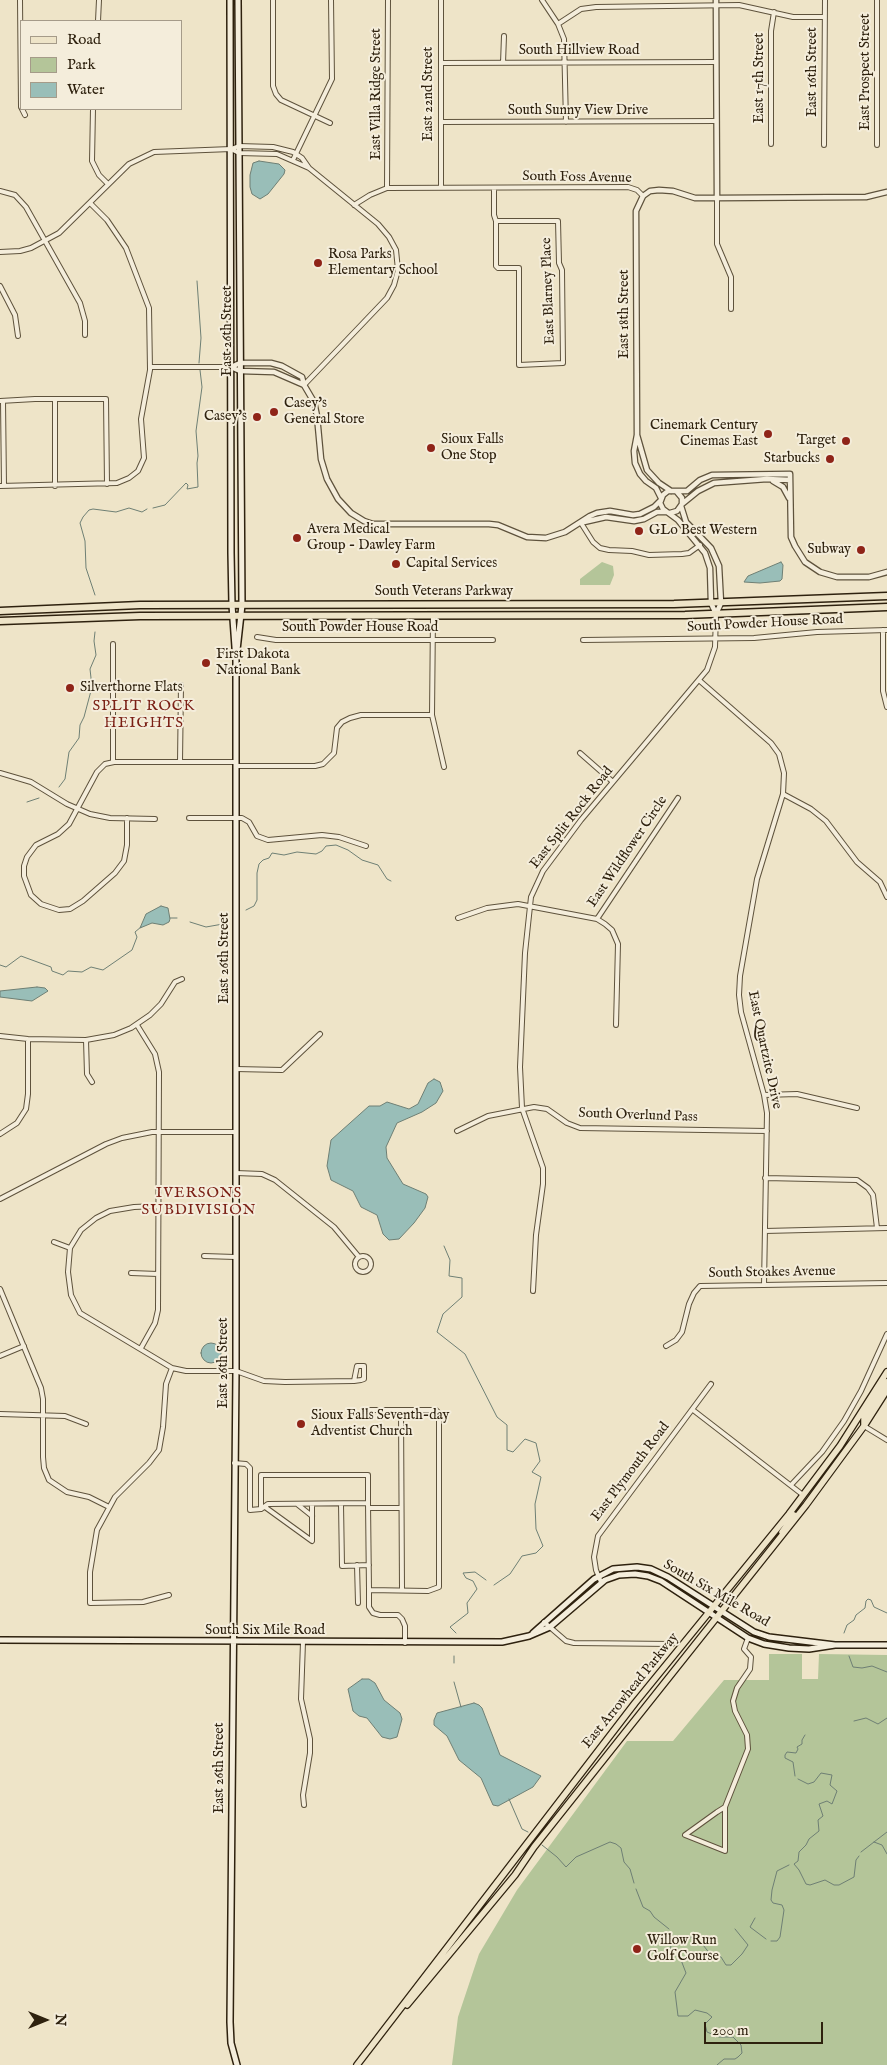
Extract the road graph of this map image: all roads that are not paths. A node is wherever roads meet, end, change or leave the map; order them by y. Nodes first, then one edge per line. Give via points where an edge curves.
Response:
1 (20, 0) edge
2 (99, 0) edge
3 (230, 0) edge
4 (238, 0) edge
5 (272, 0) edge
6 (331, 0) edge
7 (388, 0) edge
8 (441, 0) edge
9 (542, 0) edge
10 (825, 0) edge
11 (877, 0) edge
12 (716, 3) edge
13 (774, 12) junction
14 (824, 17) junction
15 (21, 20) edge
16 (98, 20) edge
17 (558, 24) junction
18 (504, 36) dead end
19 (716, 62) junction
20 (441, 63) junction
21 (504, 63) junction
22 (566, 63) junction
23 (23, 110) edge
24 (93, 110) edge
25 (25, 115) dead end
26 (314, 116) junction
27 (441, 122) junction
28 (566, 122) junction
29 (716, 122) junction
30 (330, 123) dead end
31 (771, 144) dead end
32 (824, 145) dead end
33 (877, 145) dead end
34 (239, 146) junction
35 (230, 149) junction
36 (239, 153) junction
37 (296, 154) junction
38 (293, 160) junction
39 (309, 168) junction
40 (108, 184) junction
41 (387, 188) junction
42 (441, 188) junction
43 (494, 188) junction
44 (0, 191) edge
45 (887, 192) edge
46 (643, 196) junction
47 (717, 198) junction
48 (90, 203) junction
49 (354, 205) junction
50 (496, 221) junction
51 (45, 242) junction
52 (0, 252) edge
53 (0, 286) edge
54 (731, 309) dead end
55 (85, 335) dead end
56 (18, 336) dead end
57 (240, 363) junction
58 (150, 367) junction
59 (231, 367) junction
60 (240, 371) junction
61 (304, 385) junction
62 (55, 399) junction
63 (1, 401) edge
64 (637, 435) junction
65 (767, 479) junction
66 (790, 480) junction
67 (106, 484) junction
68 (2, 486) edge
69 (55, 486) junction
70 (671, 491) junction
71 (677, 492) junction
72 (661, 499) junction
73 (682, 505) junction
74 (790, 505) junction
75 (669, 513) junction
76 (582, 523) junction
77 (700, 545) junction
78 (887, 572) edge
79 (887, 596) edge
80 (721, 603) junction
81 (711, 604) junction
82 (232, 605) junction
83 (242, 605) junction
84 (887, 607) edge
85 (0, 611) edge
86 (716, 614) junction
87 (233, 616) junction
88 (241, 616) junction
89 (432, 616) junction
90 (0, 621) edge
91 (885, 630) edge
92 (256, 637) dead end
93 (432, 639) junction
94 (716, 639) junction
95 (493, 640) dead end
96 (583, 640) dead end
97 (113, 644) dead end
98 (236, 661) junction
99 (700, 681) junction
100 (181, 685) dead end
101 (887, 707) edge
102 (432, 715) junction
103 (580, 753) dead end
104 (113, 762) junction
105 (180, 762) junction
106 (236, 764) junction
107 (444, 767) dead end
108 (0, 773) edge
109 (613, 782) junction
110 (783, 794) junction
111 (678, 798) dead end
112 (77, 809) junction
113 (127, 818) junction
114 (155, 818) dead end
115 (189, 818) dead end
116 (236, 818) junction
117 (366, 846) dead end
118 (887, 897) edge
119 (529, 906) junction
120 (458, 918) dead end
121 (597, 919) junction
122 (182, 979) dead end
123 (137, 1025) junction
124 (616, 1025) dead end
125 (320, 1034) dead end
126 (0, 1036) edge
127 (28, 1039) junction
128 (86, 1040) junction
129 (236, 1069) junction
130 (92, 1082) dead end
131 (764, 1095) junction
132 (522, 1108) junction
133 (857, 1108) dead end
134 (457, 1131) dead end
135 (767, 1131) junction
136 (158, 1132) junction
137 (236, 1132) junction
138 (0, 1134) edge
139 (236, 1173) junction
140 (765, 1178) junction
141 (0, 1199) edge
142 (158, 1206) junction
143 (877, 1228) junction
144 (887, 1228) edge
145 (765, 1231) junction
146 (54, 1242) dead end
147 (70, 1248) junction
148 (204, 1256) dead end
149 (235, 1257) junction
150 (358, 1257) junction
151 (131, 1273) dead end
152 (158, 1274) junction
153 (887, 1283) edge
154 (764, 1285) junction
155 (0, 1289) edge
156 (533, 1291) dead end
157 (887, 1334) edge
158 (24, 1346) junction
159 (666, 1346) dead end
160 (141, 1348) junction
161 (0, 1356) edge
162 (172, 1368) junction
163 (236, 1371) junction
164 (887, 1372) edge
165 (354, 1381) dead end
166 (887, 1382) edge
167 (712, 1384) dead end
168 (887, 1390) edge
169 (369, 1410) dead end
170 (401, 1410) junction
171 (693, 1410) junction
172 (0, 1414) edge
173 (43, 1414) junction
174 (86, 1424) dead end
175 (864, 1426) junction
176 (887, 1440) edge
177 (234, 1463) junction
178 (791, 1485) junction
179 (803, 1495) junction
180 (297, 1504) junction
181 (312, 1504) junction
182 (341, 1504) junction
183 (368, 1506) junction
184 (109, 1507) junction
185 (263, 1508) junction
186 (401, 1508) junction
187 (312, 1516) junction
188 (778, 1541) junction
189 (357, 1565) junction
190 (369, 1565) junction
191 (598, 1576) junction
192 (601, 1582) junction
193 (369, 1590) junction
194 (402, 1590) junction
195 (169, 1595) dead end
196 (358, 1603) dead end
197 (715, 1606) junction
198 (723, 1612) junction
199 (710, 1613) junction
200 (718, 1618) junction
201 (544, 1622) junction
202 (550, 1627) junction
203 (529, 1636) junction
204 (748, 1638) junction
205 (0, 1640) edge
206 (232, 1642) junction
207 (303, 1642) junction
208 (405, 1643) junction
209 (672, 1644) dead end
210 (835, 1645) junction
211 (887, 1645) edge
212 (304, 1806) dead end
213 (725, 1807) junction
214 (389, 2021) junction
215 (237, 2065) edge
216 (357, 2065) edge

1 - 15 street
2 - 16 street
3 - 35 main road, East 26th Street
4 - 34 main road, East 26th Street
5 - 26 street via 273,86 281,100
6 - 26 street via 332,79
7 - 41 street, East Villa Ridge Street
8 - 20 street, East 22nd Street
9 - 17 street
10 - 14 street, East 16th Street
11 - 33 street, East Prospect Street
12 - 13 street
12 - 17 street via 589,7
12 - 19 street
13 - 14 street
13 - 31 street, East 17th Street via 771,31
14 - 32 street, East 16th Street
17 - 22 street via 564,39
18 - 21 street
19 - 22 street, South Hillview Road
19 - 29 street
20 - 21 street, South Hillview Road
20 - 27 street, East 22nd Street
21 - 22 street, South Hillview Road
22 - 28 street
23 - 25 street
24 - 40 street via 92,161
26 - 30 street
26 - 37 street
27 - 28 street, South Sunny View Drive
27 - 42 street, East 22nd Street
28 - 29 street, South Sunny View Drive
29 - 47 street
34 - 35 street
34 - 36 main road, East 26th Street
34 - 37 street via 287,149
35 - 36 street
35 - 40 street via 154,152 129,164
35 - 59 main road, East 26th Street
36 - 38 street via 273,153
36 - 57 main road, East 26th Street
37 - 38 street
37 - 39 street
38 - 39 street
39 - 49 street
40 - 48 street
41 - 42 street, South Foss Avenue
41 - 49 street, South Foss Avenue
42 - 43 street, South Foss Avenue
43 - 46 street, South Foss Avenue via 628,187 638,190
43 - 50 street, East Blarney Place
44 - 51 street via 15,195 23,203
45 - 47 street, South Foss Avenue via 866,197
46 - 47 street, South Foss Avenue via 653,190 665,190 696,198
46 - 64 street, East 18th Street via 636,211
47 - 54 street via 717,244 731,276
48 - 51 street via 68,226
48 - 58 street via 122,242 145,296 150,319
49 - 61 street via 378,224 391,240 398,257 395,282 384,301
50 - 50 street, East Blarney Place via 558,221 563,363 519,364 519,268 496,266
51 - 52 street via 20,251
51 - 55 street via 80,303
53 - 56 street via 15,314
57 - 59 street
57 - 60 main road, East 26th Street
57 - 61 street via 282,366 302,378
58 - 59 street
58 - 67 street via 141,420 145,452 142,465 123,481
59 - 60 street
59 - 82 main road, East 26th Street
60 - 61 street via 274,372
60 - 83 main road, East 26th Street
61 - 76 street via 318,416 321,459 327,479 350,513 364,521 381,524 489,524 522,536 539,538 559,535
62 - 63 street
62 - 67 street via 106,399
62 - 69 street
63 - 68 street
64 - 70 street, East 18th Street via 647,470
64 - 72 street, East 18th Street via 634,451 637,468 643,478 658,490
65 - 66 street
65 - 73 street via 710,484
65 - 74 street via 783,487
66 - 71 street via 790,474 718,474 703,478 686,491
66 - 74 street
67 - 69 street
68 - 69 street
70 - 71 street, East 18th Street
70 - 72 street
71 - 73 street via 682,498
72 - 75 street, East 18th Street via 661,506
72 - 76 street via 640,514 604,512 590,516
73 - 75 street
73 - 80 street via 686,522 717,560 721,575
74 - 78 street via 790,532 794,546 814,569 843,578 869,577
75 - 76 street via 657,512 634,521 606,517
75 - 77 street, East 18th Street
76 - 77 street via 593,542 609,550 649,555 682,554
77 - 81 street, East 18th Street via 709,562
79 - 80 highway, South Veterans Parkway
80 - 81 highway, South Veterans Parkway
80 - 86 street
81 - 83 highway, South Veterans Parkway
81 - 86 street, East Split Rock Road
82 - 83 highway, South Veterans Parkway
82 - 85 highway, South Veterans Parkway
82 - 87 main road, East 26th Street
83 - 88 main road, East 26th Street
84 - 86 highway, South Veterans Parkway
86 - 89 highway, South Veterans Parkway
86 - 94 street, East Split Rock Road
87 - 88 highway, South Veterans Parkway
87 - 90 highway, South Veterans Parkway
87 - 98 main road, East 26th Street
88 - 89 highway, South Veterans Parkway
88 - 98 main road, East 26th Street
89 - 93 street
91 - 94 street, South Powder House Road
91 - 101 street via 884,691
92 - 93 street, South Powder House Road via 276,640
93 - 95 street, South Powder House Road
93 - 102 street
94 - 96 street, South Powder House Road
94 - 99 street, East Split Rock Road via 712,659
97 - 104 street
98 - 106 main road, East 26th Street
99 - 109 street, East Split Rock Road
99 - 110 street, East Quartzite Drive via 775,749 783,765
100 - 105 street
102 - 106 street via 361,715 350,718 337,728 334,753 323,764 315,766
102 - 107 street
103 - 109 street
104 - 105 street
104 - 112 street via 100,768
105 - 106 street
106 - 116 main road, East 26th Street
108 - 112 street via 31,782
109 - 119 street, East Split Rock Road via 558,850 535,885
110 - 118 street via 826,821 858,862 880,882
110 - 131 street, East Quartzite Drive via 757,880 740,976 742,1012
111 - 121 street, East Wildflower Circle
112 - 113 street via 103,817
112 - 113 street via 62,831 34,847 24,866 25,882 31,895 50,908 65,910 78,905 119,869 127,851
113 - 114 street
115 - 116 street
116 - 117 street via 246,820 257,836 268,840 322,835
116 - 129 main road, East 26th Street
119 - 120 street via 487,908
119 - 121 street
119 - 132 street, East Split Rock Road via 520,1050
121 - 124 street via 612,930 618,944
122 - 123 street via 175,982 156,1010
123 - 128 street via 114,1036
123 - 136 street via 158,1062
125 - 129 street via 282,1070
126 - 127 street
127 - 128 street
127 - 138 street via 26,1109 17,1123
128 - 130 street via 87,1074
129 - 137 main road, East 26th Street
131 - 133 street via 797,1094
131 - 135 street, East Quartzite Drive
132 - 134 street, South Overlund Pass via 488,1116
132 - 135 street, South Overlund Pass via 547,1109 580,1128
132 - 156 street, East Split Rock Road via 543,1168
135 - 140 street, East Quartzite Drive
136 - 137 street
136 - 141 street via 136,1134 106,1144
136 - 142 street
137 - 139 main road, East 26th Street
139 - 149 main road, East 26th Street
139 - 150 street via 262,1174 275,1180 334,1227
140 - 143 street via 857,1180 873,1195
140 - 145 street, East Quartzite Drive
142 - 147 street via 127,1207 100,1215 84,1226
142 - 152 street
143 - 144 street
143 - 145 street
145 - 154 street, East Quartzite Drive
146 - 147 street
147 - 160 street via 68,1284 77,1309 85,1317
148 - 149 street
149 - 163 main road, East 26th Street
150 - 150 street via 366,1256 370,1260 368,1270 363,1272 356,1268
151 - 152 street
152 - 160 street via 157,1316
153 - 154 street, South Stoakes Avenue
154 - 159 street, South Stoakes Avenue via 700,1286 689,1304 682,1332
155 - 158 street
157 - 178 street via 844,1421 822,1452
158 - 161 street
158 - 173 street via 41,1388
160 - 162 street
162 - 163 street
162 - 184 street via 166,1384 164,1427 159,1450
163 - 165 street via 272,1382
163 - 177 main road, East 26th Street
164 - 179 main road, East Arrowhead Parkway via 840,1446
166 - 175 main road via 864,1418
167 - 171 street, East Plymouth Road
168 - 175 main road, East Arrowhead Parkway
169 - 170 street
170 - 186 street
170 - 194 street via 436,1410 440,1413 439,1587 434,1590
171 - 178 street
171 - 191 street, East Plymouth Road via 598,1536 594,1557
172 - 173 street
173 - 174 street via 66,1416
173 - 184 street via 42,1457 49,1480 68,1492
175 - 176 street
175 - 188 main road, East Arrowhead Parkway
177 - 185 street via 246,1464 250,1468 250,1510
177 - 206 main road, East 26th Street
178 - 179 street
179 - 188 main road via 804,1502 784,1526
179 - 197 main road, East Arrowhead Parkway
180 - 181 street
180 - 185 street via 268,1504
180 - 187 street
181 - 182 street
181 - 187 street
182 - 183 street
182 - 189 street via 342,1566
183 - 185 street via 368,1475 261,1475
183 - 186 street
183 - 190 street
184 - 195 street via 97,1530 92,1553 90,1603 143,1602
185 - 187 street via 312,1540
186 - 194 street
188 - 198 main road, East Arrowhead Parkway
189 - 190 street
189 - 196 street
190 - 193 street
191 - 192 street, East Plymouth Road
191 - 197 main road, South Six Mile Road via 625,1567 651,1569
191 - 201 main road, South Six Mile Road
192 - 199 main road, South Six Mile Road via 619,1575 648,1576
192 - 202 main road, South Six Mile Road
193 - 194 street
193 - 208 street via 369,1607 373,1613 398,1615 402,1619
197 - 198 main road, South Six Mile Road
197 - 199 main road, East Arrowhead Parkway
198 - 200 main road, East Arrowhead Parkway
198 - 210 main road, South Six Mile Road via 754,1632 769,1637
199 - 200 main road, South Six Mile Road
199 - 214 main road, East Arrowhead Parkway via 635,1703
200 - 204 main road, South Six Mile Road
200 - 214 main road, East Arrowhead Parkway via 466,1935 397,2017
201 - 202 street
201 - 203 main road, South Six Mile Road
202 - 203 main road, South Six Mile Road
202 - 209 street via 566,1641 574,1643
203 - 208 main road, South Six Mile Road via 502,1642
204 - 210 main road, South Six Mile Road via 789,1648
204 - 213 street via 744,1649 751,1657 751,1664 733,1701 748,1740 748,1749
205 - 206 main road, South Six Mile Road
206 - 207 main road, South Six Mile Road
206 - 215 main road, East 26th Street via 230,2034
207 - 208 main road, South Six Mile Road
207 - 212 street via 301,1699 310,1739
210 - 211 main road, South Six Mile Road
213 - 213 street via 717,1812 685,1835 725,1851
214 - 216 main road, East Arrowhead Parkway

